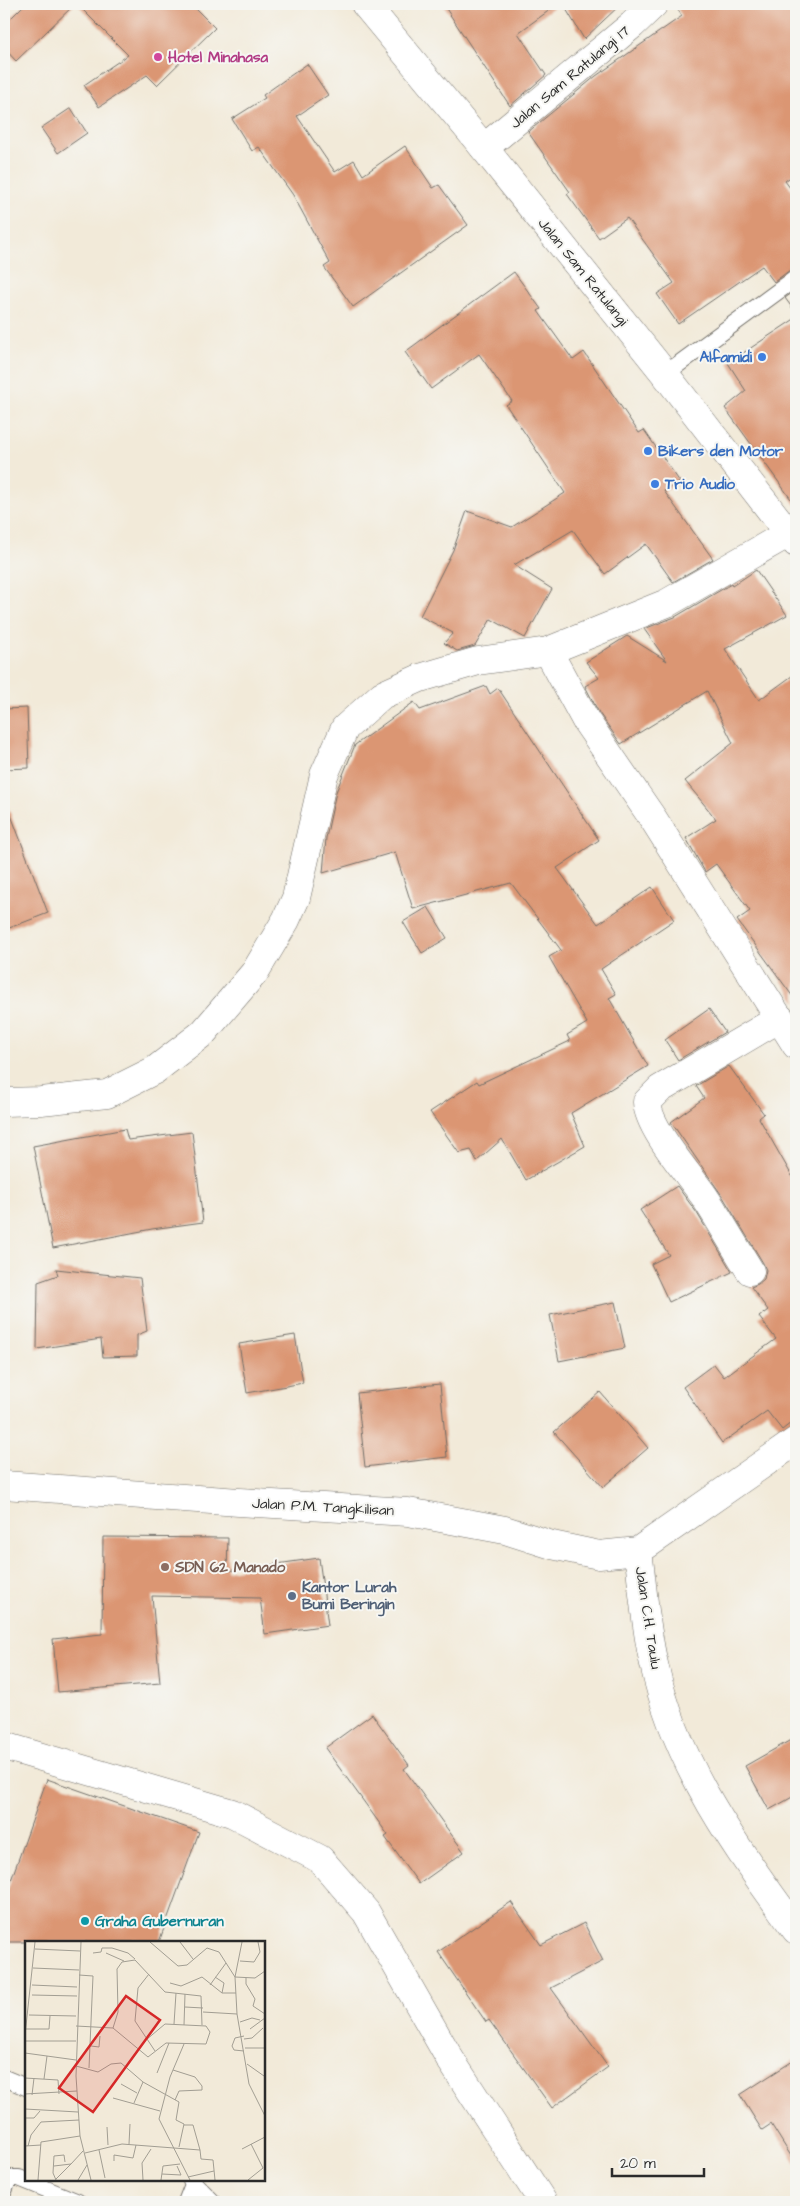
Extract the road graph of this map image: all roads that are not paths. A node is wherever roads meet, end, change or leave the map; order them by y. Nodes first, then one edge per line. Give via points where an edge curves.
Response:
1 (365, 4) edge
2 (654, 4) edge
3 (484, 148) junction
4 (796, 278) edge
5 (665, 374) junction
6 (792, 538) edge
7 (548, 651) junction
8 (780, 1018) junction
9 (796, 1046) edge
10 (4, 1102) edge
11 (750, 1271) dead end
12 (796, 1442) edge
13 (4, 1485) edge
14 (638, 1551) junction
15 (4, 1746) edge
16 (796, 1930) edge
17 (4, 2078) edge
18 (25, 2086) edge
19 (25, 2181) edge
20 (26, 2181) edge
21 (192, 2181) edge
22 (4, 2191) edge
23 (78, 2202) edge
24 (186, 2202) edge
25 (213, 2202) edge
26 (543, 2202) edge

1 - 3 street, Jalan Sam Ratulangi
2 - 3 street, Jalan Sam Ratulangi 17
3 - 5 street, Jalan Sam Ratulangi
4 - 5 lane
5 - 6 street, Jalan Sam Ratulangi
6 - 7 street via 667,603
7 - 8 street via 586,721 654,820
7 - 10 street via 478,661 420,678 382,695 345,728 324,775 296,898 286,920 255,972 203,1033 155,1070 107,1094
8 - 9 street
8 - 11 street via 660,1090 646,1102 655,1128 704,1197
12 - 14 street, Jalan C.H. Taulu
13 - 14 street, Jalan P.M. Tangkilisan via 408,1512 505,1530 599,1555
14 - 16 street, Jalan C.H. Taulu via 654,1664 675,1732 697,1782 743,1857
15 - 26 street via 232,1813 320,1859 366,1912 450,2058
17 - 18 lane
19 - 22 lane via 9,2178
20 - 23 lane
21 - 24 lane
21 - 25 lane

